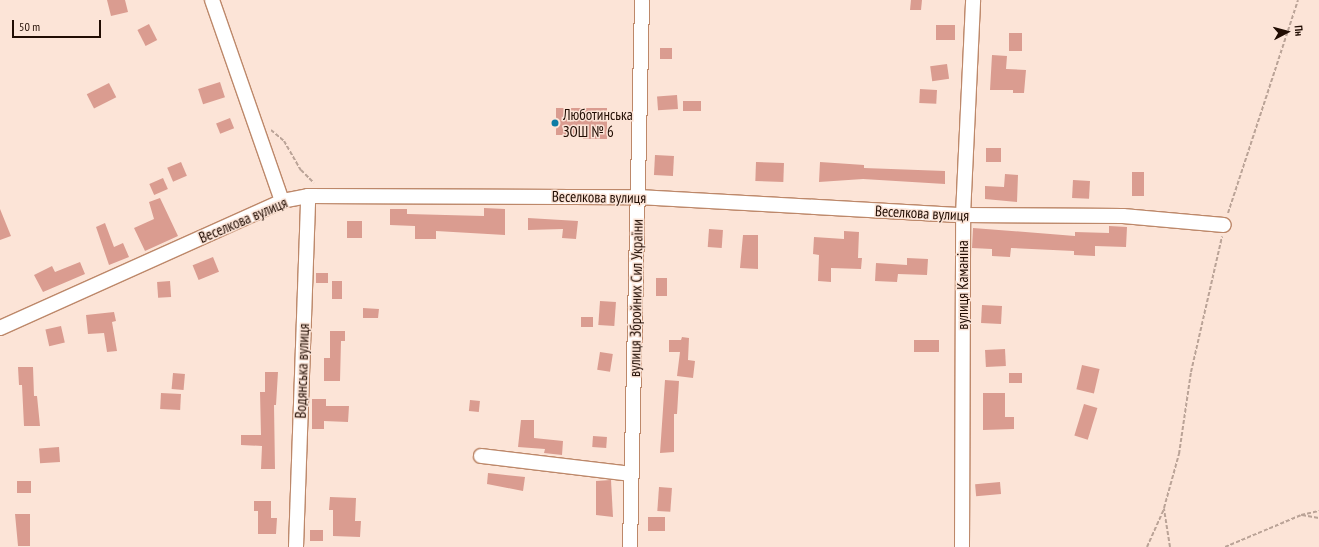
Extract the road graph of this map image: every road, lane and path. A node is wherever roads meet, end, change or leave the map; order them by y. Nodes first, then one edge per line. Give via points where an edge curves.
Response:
1 (212, 0) edge
2 (642, 0) edge
3 (973, 0) edge
4 (1298, 0) edge
5 (267, 127) dead end
6 (330, 195) junction
7 (308, 196) junction
8 (638, 197) junction
9 (282, 201) junction
10 (963, 215) junction
11 (1224, 225) junction
12 (0, 328) edge
13 (481, 456) dead end
14 (632, 474) junction
15 (1164, 508) junction
16 (1319, 511) edge
17 (1301, 515) junction
18 (1319, 518) edge
19 (296, 547) edge
20 (630, 547) edge
21 (962, 547) edge
22 (1148, 547) edge
23 (1170, 547) edge
24 (1225, 547) edge

1 - 9 street
2 - 8 street, вулиця Збройних Сил України
3 - 10 street, вулиця Каманіна
4 - 11 path
5 - 6 path via 284,141 301,170 323,193
6 - 7 street, Веселкова вулиця
6 - 8 street, Веселкова вулиця
7 - 9 street, Веселкова вулиця
7 - 19 street, Водянська вулиця
8 - 10 street, Веселкова вулиця
8 - 14 street, вулиця Збройних Сил України
9 - 12 street, Веселкова вулиця
10 - 11 street, Веселкова вулиця via 1123,216
10 - 21 street, вулиця Каманіна
11 - 15 path via 1191,372 1179,454
13 - 14 street
14 - 20 street, вулиця Збройних Сил України
15 - 22 path
15 - 23 path
16 - 17 path
17 - 18 path
17 - 24 path

